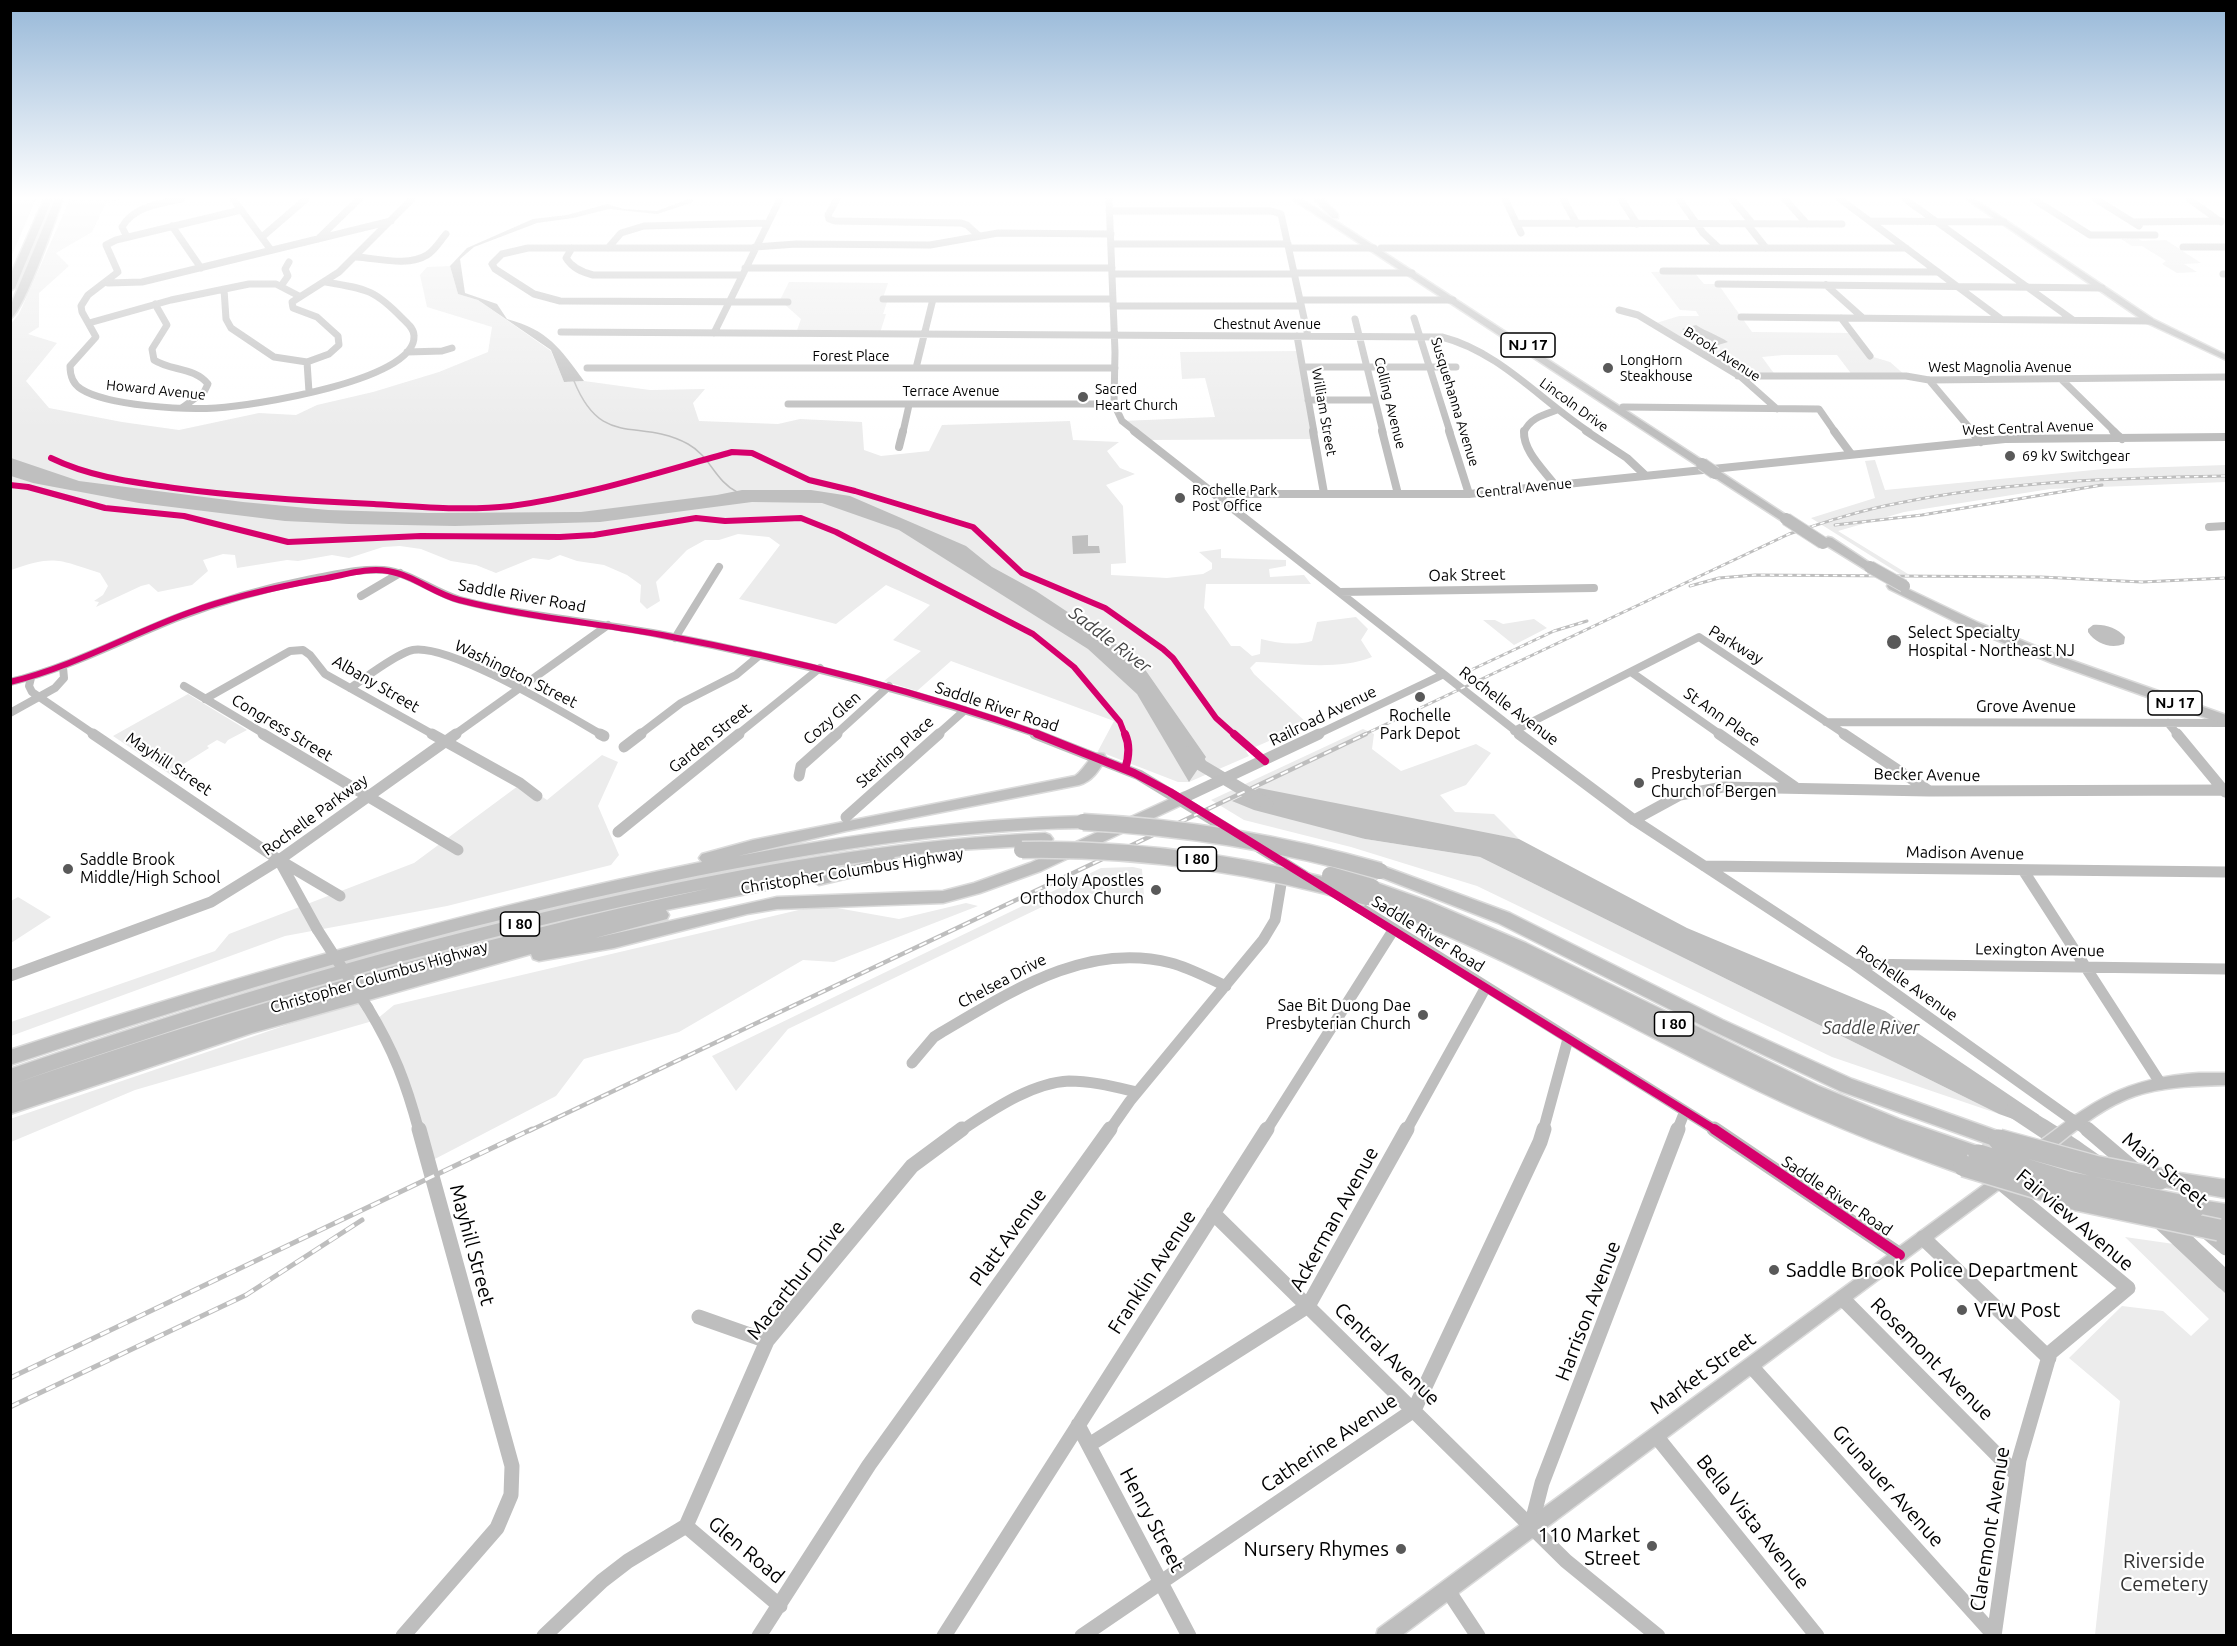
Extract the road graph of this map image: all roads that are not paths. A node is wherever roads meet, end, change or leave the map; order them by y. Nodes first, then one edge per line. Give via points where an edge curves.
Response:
1 (27, 276) edge
2 (116, 276) edge
3 (168, 276) edge
4 (288, 276) edge
5 (333, 276) edge
6 (506, 276) edge
7 (713, 276) edge
8 (741, 276) joint
9 (1112, 276) edge
10 (1294, 276) edge
11 (1416, 276) edge
12 (1420, 276) edge
13 (1943, 276) edge
14 (2012, 276) edge
15 (2084, 276) edge
16 (326, 282) junction
17 (108, 283) junction
18 (1718, 284) dead end
19 (1826, 285) junction
20 (281, 286) junction
21 (1958, 287) junction
22 (2028, 287) junction
23 (2102, 288) junction
24 (224, 290) junction
25 (299, 296) junction
26 (883, 299) dead end
27 (933, 299) junction
28 (1453, 300) junction
29 (728, 303) junction
30 (788, 303) dead end
31 (1113, 303) junction
32 (1300, 303) junction
33 (155, 304) junction
34 (1618, 310) dead end
35 (10, 316) edge
36 (1742, 317) dead end
37 (1414, 318) dead end
38 (1840, 318) junction
39 (1863, 318) junction
40 (1355, 319) dead end
41 (2001, 319) junction
42 (2074, 320) junction
43 (2150, 321) junction
44 (89, 323) junction
45 (561, 332) dead end
46 (714, 333) junction
47 (924, 333) junction
48 (1114, 334) junction
49 (1297, 336) junction
50 (1308, 336) junction
51 (1359, 336) junction
52 (1420, 336) junction
53 (452, 348) dead end
54 (407, 352) junction
55 (1870, 356) dead end
56 (2226, 358) edge
57 (307, 362) junction
58 (1303, 367) junction
59 (1367, 367) junction
60 (1430, 367) junction
61 (1456, 367) dead end
62 (587, 368) dead end
63 (916, 368) junction
64 (1115, 368) junction
65 (1738, 376) junction
66 (2226, 377) edge
67 (2061, 379) junction
68 (1929, 380) junction
69 (309, 392) junction
70 (1308, 400) junction
71 (1375, 400) junction
72 (788, 404) dead end
73 (1114, 404) junction
74 (909, 405) junction
75 (183, 407) junction
76 (1623, 407) junction
77 (1777, 408) junction
78 (1557, 410) junction
79 (2226, 437) edge
80 (2122, 439) junction
81 (1981, 442) junction
82 (899, 447) dead end
83 (1851, 454) junction
84 (1832, 456) joint
85 (1712, 468) junction
86 (1645, 475) junction
87 (1556, 485) junction
88 (1324, 493) junction
89 (1215, 494) junction
90 (1398, 494) junction
91 (1469, 494) junction
92 (2226, 526) edge
93 (2209, 527) dead end
94 (719, 567) dead end
95 (400, 573) junction
96 (1898, 586) junction
97 (1594, 588) dead end
98 (1340, 592) junction
99 (361, 596) dead end
100 (608, 625) junction
101 (675, 638) junction
102 (760, 655) junction
103 (63, 667) junction
104 (820, 668) junction
105 (1631, 672) junction
106 (1442, 675) junction
107 (31, 678) junction
108 (10, 682) edge
109 (184, 686) dead end
110 (889, 686) junction
111 (350, 688) junction
112 (518, 689) junction
113 (39, 697) junction
114 (205, 699) junction
115 (965, 710) junction
116 (10, 713) edge
117 (2226, 714) edge
118 (1826, 722) junction
119 (2226, 722) edge
120 (2168, 723) junction
121 (1514, 731) junction
122 (604, 736) dead end
123 (444, 741) junction
124 (624, 747) dead end
125 (1099, 758) junction
126 (799, 776) dead end
127 (1795, 788) junction
128 (1929, 790) junction
129 (2226, 791) edge
130 (366, 796) junction
131 (537, 796) dead end
132 (1183, 798) junction
133 (846, 817) dead end
134 (1635, 820) junction
135 (618, 832) dead end
136 (458, 850) dead end
137 (279, 860) junction
138 (891, 862) junction
139 (1704, 866) junction
140 (1289, 867) junction
141 (2023, 870) junction
142 (2226, 872) edge
143 (590, 891) junction
144 (1369, 892) junction
145 (340, 896) dead end
146 (1394, 929) junction
147 (1854, 964) junction
148 (2086, 968) junction
149 (2226, 969) edge
150 (439, 971) junction
151 (10, 976) edge
152 (1226, 986) junction
153 (1486, 987) junction
154 (1568, 1039) junction
155 (10, 1058) edge
156 (912, 1063) dead end
157 (10, 1077) edge
158 (2226, 1079) edge
159 (2161, 1084) junction
160 (1137, 1092) junction
161 (10, 1093) edge
162 (10, 1106) edge
163 (1685, 1110) junction
164 (2073, 1125) junction
165 (1971, 1161) junction
166 (2160, 1179) junction
167 (2226, 1179) edge
168 (1998, 1181) junction
169 (2226, 1189) edge
170 (1213, 1213) junction
171 (2225, 1231) edge
172 (1923, 1238) junction
173 (1900, 1255) junction
174 (2128, 1288) joint
175 (1842, 1298) junction
176 (1308, 1306) junction
177 (699, 1317) dead end
178 (767, 1341) junction
179 (2049, 1358) junction
180 (1751, 1366) junction
181 (1414, 1410) junction
182 (1078, 1425) junction
183 (1656, 1436) junction
184 (1089, 1445) junction
185 (2017, 1475) junction
186 (686, 1526) junction
187 (1531, 1526) junction
188 (1161, 1582) junction
189 (1447, 1589) junction
190 (780, 1606) junction
191 (403, 1635) edge
192 (544, 1635) edge
193 (759, 1635) edge
194 (944, 1635) edge
195 (1082, 1635) edge
196 (1189, 1635) edge
197 (1385, 1635) edge
198 (1478, 1635) edge
199 (1658, 1635) edge
200 (1817, 1635) edge
201 (1994, 1635) edge

1 - 35 highway
2 - 17 street
3 - 17 street
4 - 20 street
5 - 16 street
6 - 29 street via 534,294 581,302
7 - 8 street
8 - 29 street
9 - 31 street
10 - 32 street
11 - 28 highway, NJ 17
12 - 76 highway, NJ 17
13 - 21 street
14 - 22 street
15 - 23 main road
16 - 25 street
16 - 54 street via 376,294 412,329 413,343
17 - 44 street, Howard Avenue via 81,304
18 - 19 street
19 - 21 street
19 - 39 street
20 - 24 street via 256,284
20 - 25 street
21 - 22 street
21 - 41 street
22 - 23 street
22 - 42 street
23 - 43 main road
24 - 33 street
24 - 57 street via 226,319 235,332 278,359
25 - 57 street via 292,306 317,317 340,342 329,354
26 - 27 street
27 - 31 street
27 - 47 street
28 - 32 street
28 - 85 highway, NJ 17
29 - 30 street
29 - 46 street
31 - 32 street
31 - 48 street
32 - 50 street
33 - 44 street
33 - 75 street via 167,325 152,349 154,360 200,375 208,384 204,392
34 - 65 street, Brook Avenue via 1638,315
36 - 38 street
37 - 52 street, Susquehanna Avenue
38 - 39 street
38 - 55 street
39 - 41 street
40 - 51 street, Colling Avenue
41 - 42 street
42 - 43 street
43 - 56 main road
44 - 75 street, Howard Avenue via 95,340 70,366 70,376 77,386 112,399
45 - 46 street, Chestnut Avenue
46 - 47 street, Chestnut Avenue
47 - 48 street, Chestnut Avenue
47 - 63 street
48 - 49 street, Chestnut Avenue
48 - 64 street
49 - 50 street, Chestnut Avenue
49 - 58 street, William Street
50 - 51 street, Chestnut Avenue
51 - 52 street, Chestnut Avenue
51 - 59 street, Colling Avenue
52 - 60 street, Susquehanna Avenue
52 - 78 street, Lincoln Drive via 1450,338 1470,345
53 - 54 street
54 - 69 street, Howard Avenue via 367,377
57 - 69 street
58 - 59 street
58 - 70 street, William Street
59 - 60 street
59 - 71 street, Colling Avenue
60 - 61 street
60 - 91 street, Susquehanna Avenue
62 - 63 street, Forest Place
63 - 64 street, Forest Place
64 - 73 street
65 - 68 street, West Magnolia Avenue via 1906,376
65 - 77 street, Brook Avenue
66 - 67 street, West Magnolia Avenue
67 - 68 street, West Magnolia Avenue
67 - 80 street
68 - 81 street
69 - 75 street, Howard Avenue via 217,408
70 - 71 street
70 - 88 street, William Street
71 - 90 street, Colling Avenue
72 - 74 street, Terrace Avenue
73 - 74 street, Terrace Avenue
73 - 89 street, Rochelle Avenue via 1118,416 1131,429
74 - 82 street
76 - 77 street
76 - 85 highway, NJ 17
77 - 83 street via 1819,409
78 - 86 street, Lincoln Drive via 1614,448
78 - 87 street via 1529,420 1522,432 1524,442
79 - 80 street, West Central Avenue
80 - 81 street, West Central Avenue
81 - 83 street, West Central Avenue
83 - 84 street, West Central Avenue
84 - 86 street, Central Avenue
85 - 96 highway, NJ 17, bridge
86 - 87 street, Central Avenue
87 - 91 street, Central Avenue
88 - 89 street, Central Avenue
88 - 90 street, Central Avenue
89 - 98 street, Rochelle Avenue
90 - 91 street, Central Avenue
92 - 93 street
94 - 101 street
95 - 99 street
95 - 100 street, Saddle River Road via 438,594 469,603
95 - 103 street, Saddle River Road via 373,570 216,604
96 - 117 highway, NJ 17 via 2046,652
96 - 119 highway, NJ 17 via 1965,622 2042,656
97 - 98 street, Oak Street
98 - 106 street, Rochelle Avenue
100 - 101 street, Saddle River Road
100 - 112 street, Rochelle Parkway
101 - 102 street, Saddle River Road
102 - 104 street, Saddle River Road
102 - 124 street via 736,675 681,704
103 - 107 street, Saddle River Road
103 - 113 street via 64,678
104 - 110 street, Saddle River Road
104 - 135 street, Garden Street
105 - 118 street, Parkway via 1699,637
105 - 121 street, Parkway
105 - 127 street, St Ann Place
106 - 121 street, Rochelle Avenue
106 - 132 street, Railroad Avenue
107 - 108 street, Saddle River Road
107 - 113 street via 29,686
109 - 114 street, Congress Street
110 - 115 street, Saddle River Road
110 - 126 street, Cozy Glen via 801,766
111 - 112 street, Washington Street via 419,648 453,658
111 - 114 street, Albany Street via 325,674 312,661 308,650 300,648
111 - 123 street, Albany Street
112 - 122 street, Washington Street
112 - 123 street, Rochelle Parkway
113 - 116 street
113 - 137 street, Mayhill Street
114 - 130 street, Congress Street
115 - 125 street, Saddle River Road
115 - 133 street, Sterling Place
118 - 120 street, Grove Avenue
118 - 128 street, Parkway
119 - 120 street, Grove Avenue
120 - 129 street
121 - 134 street, Rochelle Avenue
123 - 130 street, Rochelle Parkway
123 - 131 street, Albany Street
125 - 132 street, Saddle River Road
125 - 143 highway via 1087,775 1078,780 766,842
127 - 128 street, Becker Avenue
127 - 134 street, Becker Avenue via 1695,790 1670,799
128 - 129 street, Becker Avenue
130 - 136 street, Congress Street
130 - 137 street, Rochelle Parkway
132 - 140 street, Saddle River Road
132 - 150 highway via 1000,882 967,892 943,897 777,903 614,941
134 - 139 street, Rochelle Avenue
137 - 145 street, Mayhill Street
137 - 151 street, Rochelle Parkway via 211,902
137 - 191 street, Mayhill Street, bridge via 317,929 390,1044 408,1089 512,1466 511,1495 497,1528
138 - 144 highway, Christopher Columbus Highway / I 80, bridge via 967,853 1101,850 1194,858
138 - 150 highway
138 - 161 highway, Christopher Columbus Highway / I 80 via 697,897 494,945 276,1006
139 - 141 street, Madison Avenue
139 - 147 street, Rochelle Avenue
140 - 146 street, Saddle River Road
140 - 152 street, Platt Avenue via 1281,884 1274,923
141 - 142 street, Madison Avenue
141 - 148 street
143 - 155 highway, Christopher Columbus Highway / I 80 via 314,961
143 - 166 highway, Christopher Columbus Highway / I 80, bridge via 891,835 997,824 1083,822 1163,826 1287,846 1380,871 1504,918 1717,1025 1914,1112 2094,1166
144 - 157 highway, Christopher Columbus Highway / I 80, bridge via 1290,865 1207,849 1134,842 1046,839 958,844 854,857 596,906 436,945 291,986
144 - 165 highway, Christopher Columbus Highway / I 80 via 1431,908 1494,934 1797,1085
146 - 153 street, Saddle River Road
146 - 170 street, Franklin Avenue
147 - 148 street, Lexington Avenue
147 - 164 street, Rochelle Avenue
148 - 149 street, Lexington Avenue
148 - 159 street
150 - 162 highway via 221,1035
152 - 156 street, Chelsea Drive via 1152,959 1113,957 1084,961 1048,973 942,1032
152 - 160 street, Platt Avenue
153 - 154 street, Saddle River Road
153 - 176 street, Ackerman Avenue
154 - 163 street, Saddle River Road
154 - 181 street, Catherine Avenue via 1540,1142
158 - 159 main road, Market Street
159 - 164 main road, Market Street via 2118,1097
160 - 178 street, Macarthur Drive via 1073,1081 1046,1085 947,1138 912,1166
160 - 190 street, Platt Avenue via 869,1465
163 - 173 street, Saddle River Road
163 - 187 street, Harrison Avenue via 1542,1483
164 - 168 main road, Market Street
164 - 171 street, Main Street
165 - 171 highway, Christopher Columbus Highway / I 80, bridge via 2077,1200
165 - 171 highway, Christopher Columbus Highway / I 80, bridge via 2194,1208
166 - 167 highway
166 - 169 highway, Christopher Columbus Highway / I 80
168 - 172 main road, Market Street
168 - 174 street, Fairview Avenue
170 - 176 street, Central Avenue
170 - 182 street, Franklin Avenue
172 - 173 main road, Market Street
172 - 179 street
173 - 175 main road, Market Street
174 - 179 street, Claremont Avenue via 2050,1353
175 - 180 main road, Market Street
175 - 185 street, Rosemont Avenue
176 - 181 street, Central Avenue
176 - 184 street, Ackerman Avenue
177 - 178 street
178 - 186 street, Macarthur Drive
179 - 185 street, Claremont Avenue
180 - 183 main road, Market Street
180 - 201 street, Grunauer Avenue
181 - 187 street, Central Avenue
181 - 188 street, Catherine Avenue
182 - 184 street, Henry Street
182 - 194 street, Franklin Avenue
183 - 187 main road, Market Street
183 - 200 street, Bella Vista Avenue
184 - 188 street, Henry Street
185 - 201 street, Claremont Avenue
186 - 190 street, Glen Road
186 - 192 street via 602,1581
187 - 189 main road, Market Street
187 - 199 street, Central Avenue via 1566,1561
188 - 195 street, Catherine Avenue
188 - 196 street, Henry Street
189 - 197 main road, Market Street
189 - 198 street
190 - 193 street, Platt Avenue

